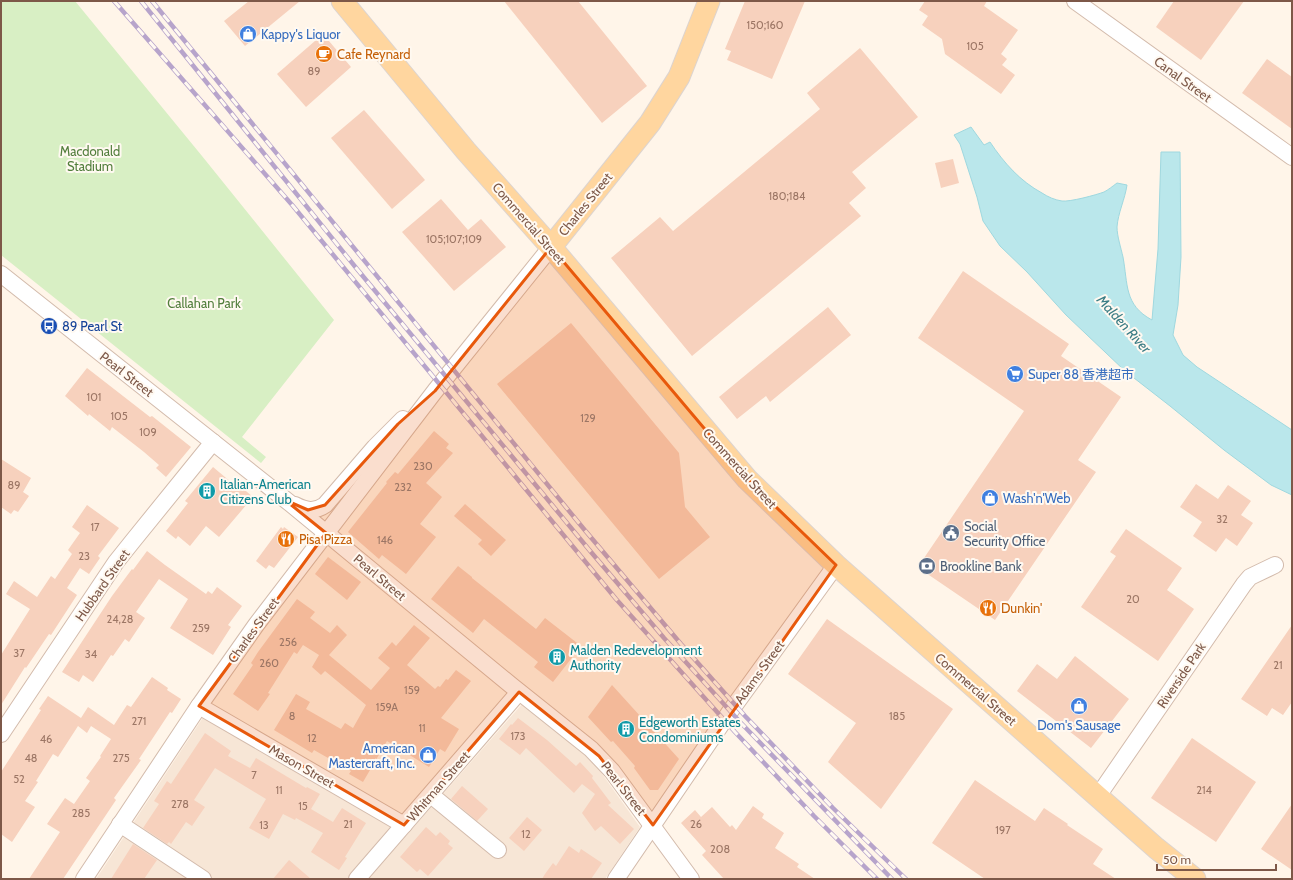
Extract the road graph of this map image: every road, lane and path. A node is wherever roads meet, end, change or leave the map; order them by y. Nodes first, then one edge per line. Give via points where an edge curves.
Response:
1 (342, 1) edge
2 (709, 1) edge
3 (1075, 1) edge
4 (1292, 157) edge
5 (551, 247) junction
6 (1, 274) edge
7 (435, 391) junction
8 (213, 442) junction
9 (285, 500) junction
10 (326, 533) junction
11 (836, 565) junction
12 (1275, 565) dead end
13 (519, 692) junction
14 (199, 706) junction
15 (1, 734) edge
16 (431, 795) junction
17 (1098, 796) junction
18 (120, 824) junction
19 (404, 825) junction
20 (652, 825) junction
21 (498, 850) dead end
22 (84, 879) edge
23 (203, 879) edge
24 (357, 879) edge
25 (616, 879) edge
26 (691, 879) edge
27 (1196, 879) edge

1 - 5 main road, Commercial Street via 466,151
2 - 5 main road, Charles Street via 680,75 650,123
3 - 4 street, Canal Street
5 - 7 street, Charles Street
5 - 11 main road, Commercial Street via 748,479
6 - 8 street, Pearl Street
7 - 9 street, Charles Street via 398,424 325,505 308,510
7 - 10 street, Charles Street
8 - 9 street, Pearl Street
8 - 15 street, Hubbard Street via 116,562
9 - 10 street, Pearl Street
10 - 13 street, Pearl Street
10 - 14 street, Charles Street
11 - 17 main road, Commercial Street
11 - 20 street, Adams Street
12 - 17 street, Riverside Park via 1250,577 1244,584
13 - 16 street, Whitman Street
13 - 20 street, Pearl Street via 599,756
14 - 18 street, Charles Street
14 - 19 street, Mason Street
16 - 19 street, Whitman Street
16 - 21 street
17 - 27 main road, Commercial Street via 1156,848
18 - 22 street, Charles Street
18 - 23 street
19 - 24 street, Whitman Street
20 - 25 street, Adams Street
20 - 26 street, Pearl Street

